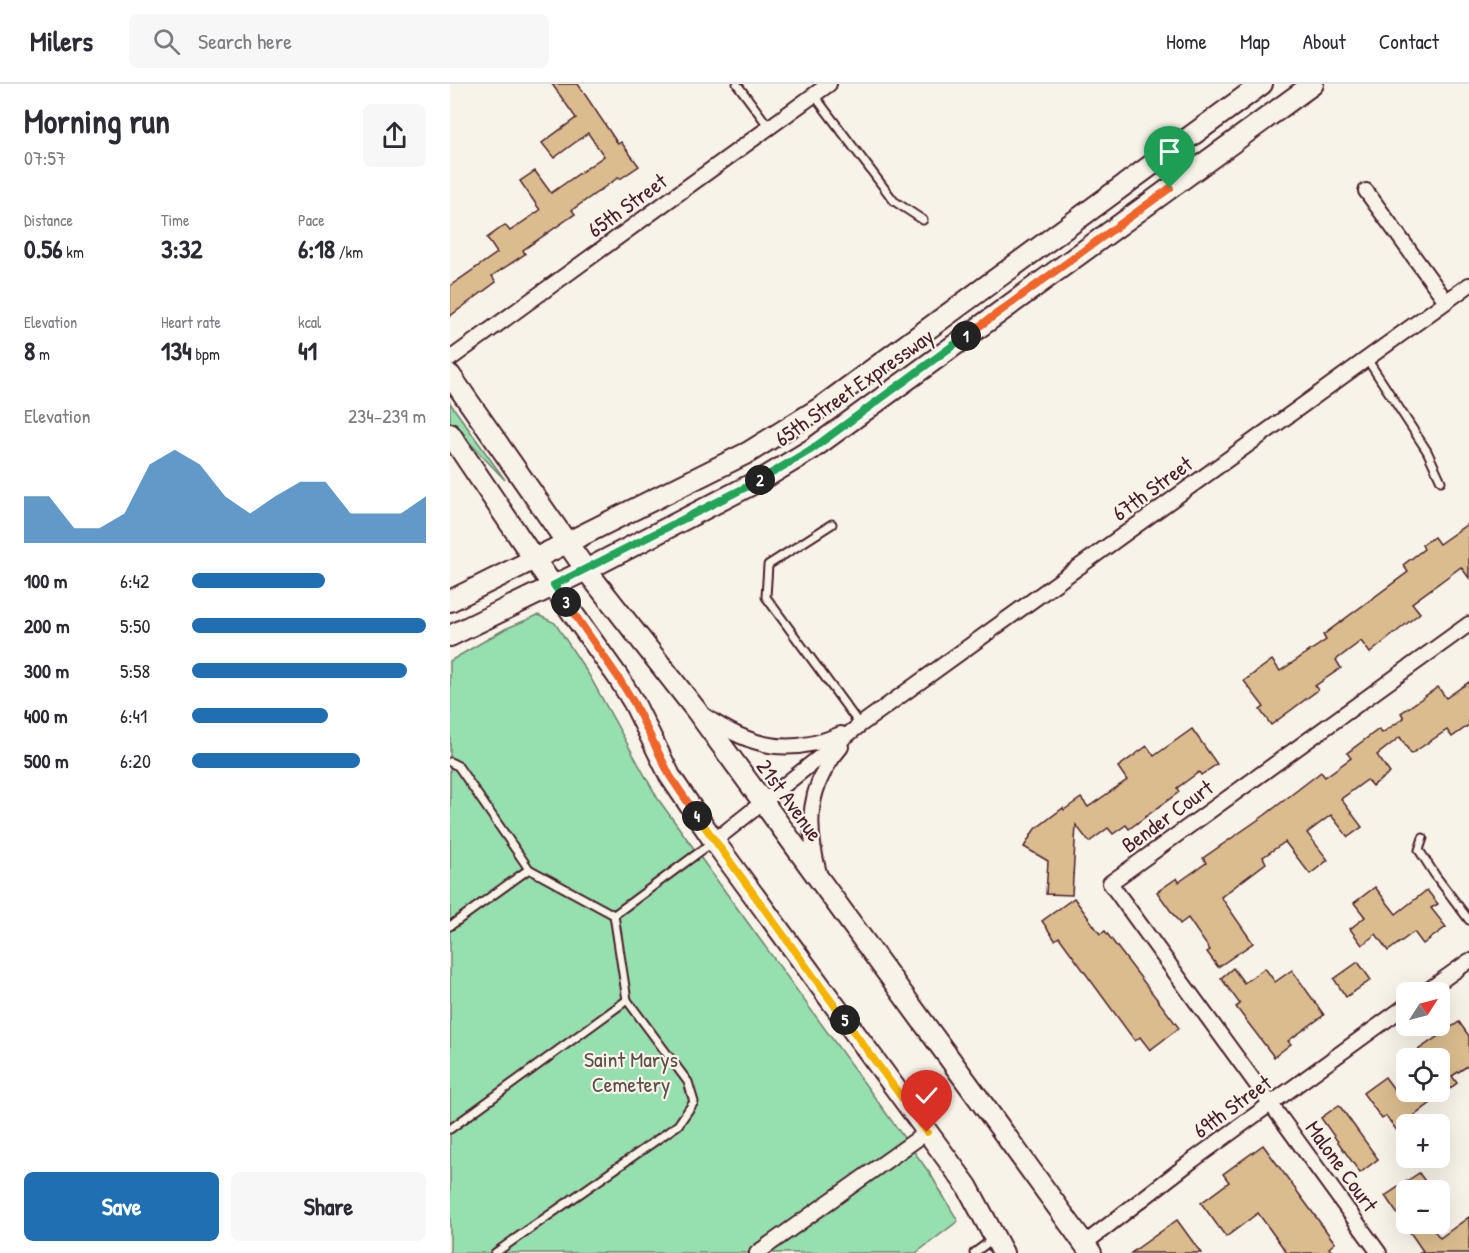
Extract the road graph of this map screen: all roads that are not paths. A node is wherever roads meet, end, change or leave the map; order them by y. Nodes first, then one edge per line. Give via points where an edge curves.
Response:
1 (737, 84) edge
2 (829, 84) edge
3 (1262, 84) edge
4 (1313, 84) edge
5 (814, 95) junction
6 (769, 127) junction
7 (1366, 191) dead end
8 (923, 220) dead end
9 (1469, 285) edge
10 (1446, 301) junction
11 (450, 359) edge
12 (1366, 359) junction
13 (450, 375) edge
14 (450, 434) edge
15 (1441, 481) dead end
16 (832, 524) dead end
17 (567, 543) junction
18 (534, 559) junction
19 (586, 570) junction
20 (554, 585) junction
21 (450, 601) edge
22 (1469, 624) edge
23 (450, 636) edge
24 (696, 710) junction
25 (860, 725) junction
26 (450, 762) edge
27 (763, 803) junction
28 (1423, 838) dead end
29 (714, 841) junction
30 (529, 869) junction
31 (823, 886) junction
32 (614, 915) junction
33 (1469, 920) edge
34 (450, 926) edge
35 (1469, 961) edge
36 (1439, 982) edge
37 (627, 1000) junction
38 (1396, 1013) edge
39 (1270, 1104) junction
40 (450, 1129) edge
41 (927, 1132) junction
42 (999, 1245) edge
43 (1087, 1248) edge
44 (495, 1253) edge
45 (757, 1253) edge
46 (974, 1253) edge
47 (1379, 1253) edge

1 - 6 lane
2 - 5 street, 65th Street
3 - 17 street, 65th Street Expressway via 820,408 749,452
4 - 19 street, 65th Street Expressway via 812,449
5 - 6 street, 65th Street
5 - 8 lane via 894,201
6 - 11 street, 65th Street
7 - 10 street
9 - 10 street, 67th Street
10 - 12 street, 67th Street
12 - 15 lane via 1427,451
12 - 25 street, 67th Street
13 - 17 street, 21st Avenue
14 - 18 street
16 - 25 lane via 768,565 766,597
17 - 18 street, 65th Street Expressway
17 - 19 street, 21st Avenue
18 - 20 street
18 - 21 street, 65th Street Expressway
19 - 20 street, 65th Street Expressway
19 - 24 street, 21st Avenue
20 - 23 street, 65th Street Expressway
20 - 29 street via 618,677 670,776
22 - 39 street, Bender Court via 1110,883
24 - 25 street, 67th Street via 740,738 778,747 826,741
24 - 27 street, 21st Avenue
25 - 27 street, 67th Street
25 - 31 street, 67th Street via 832,757 815,793 811,832
26 - 30 lane via 458,766
27 - 29 street, 67th Street
27 - 31 street, 21st Avenue
28 - 33 lane via 1419,850
29 - 32 lane
29 - 41 street
30 - 32 lane
30 - 34 lane
31 - 43 street, 21st Avenue
32 - 37 lane
35 - 36 street
37 - 40 lane
37 - 44 lane via 688,1082 694,1102 678,1125
38 - 39 street, 69th Street
39 - 43 street, 69th Street via 1193,1160
39 - 47 street, Malone Court
41 - 42 street via 967,1186
41 - 45 street
42 - 46 lane

